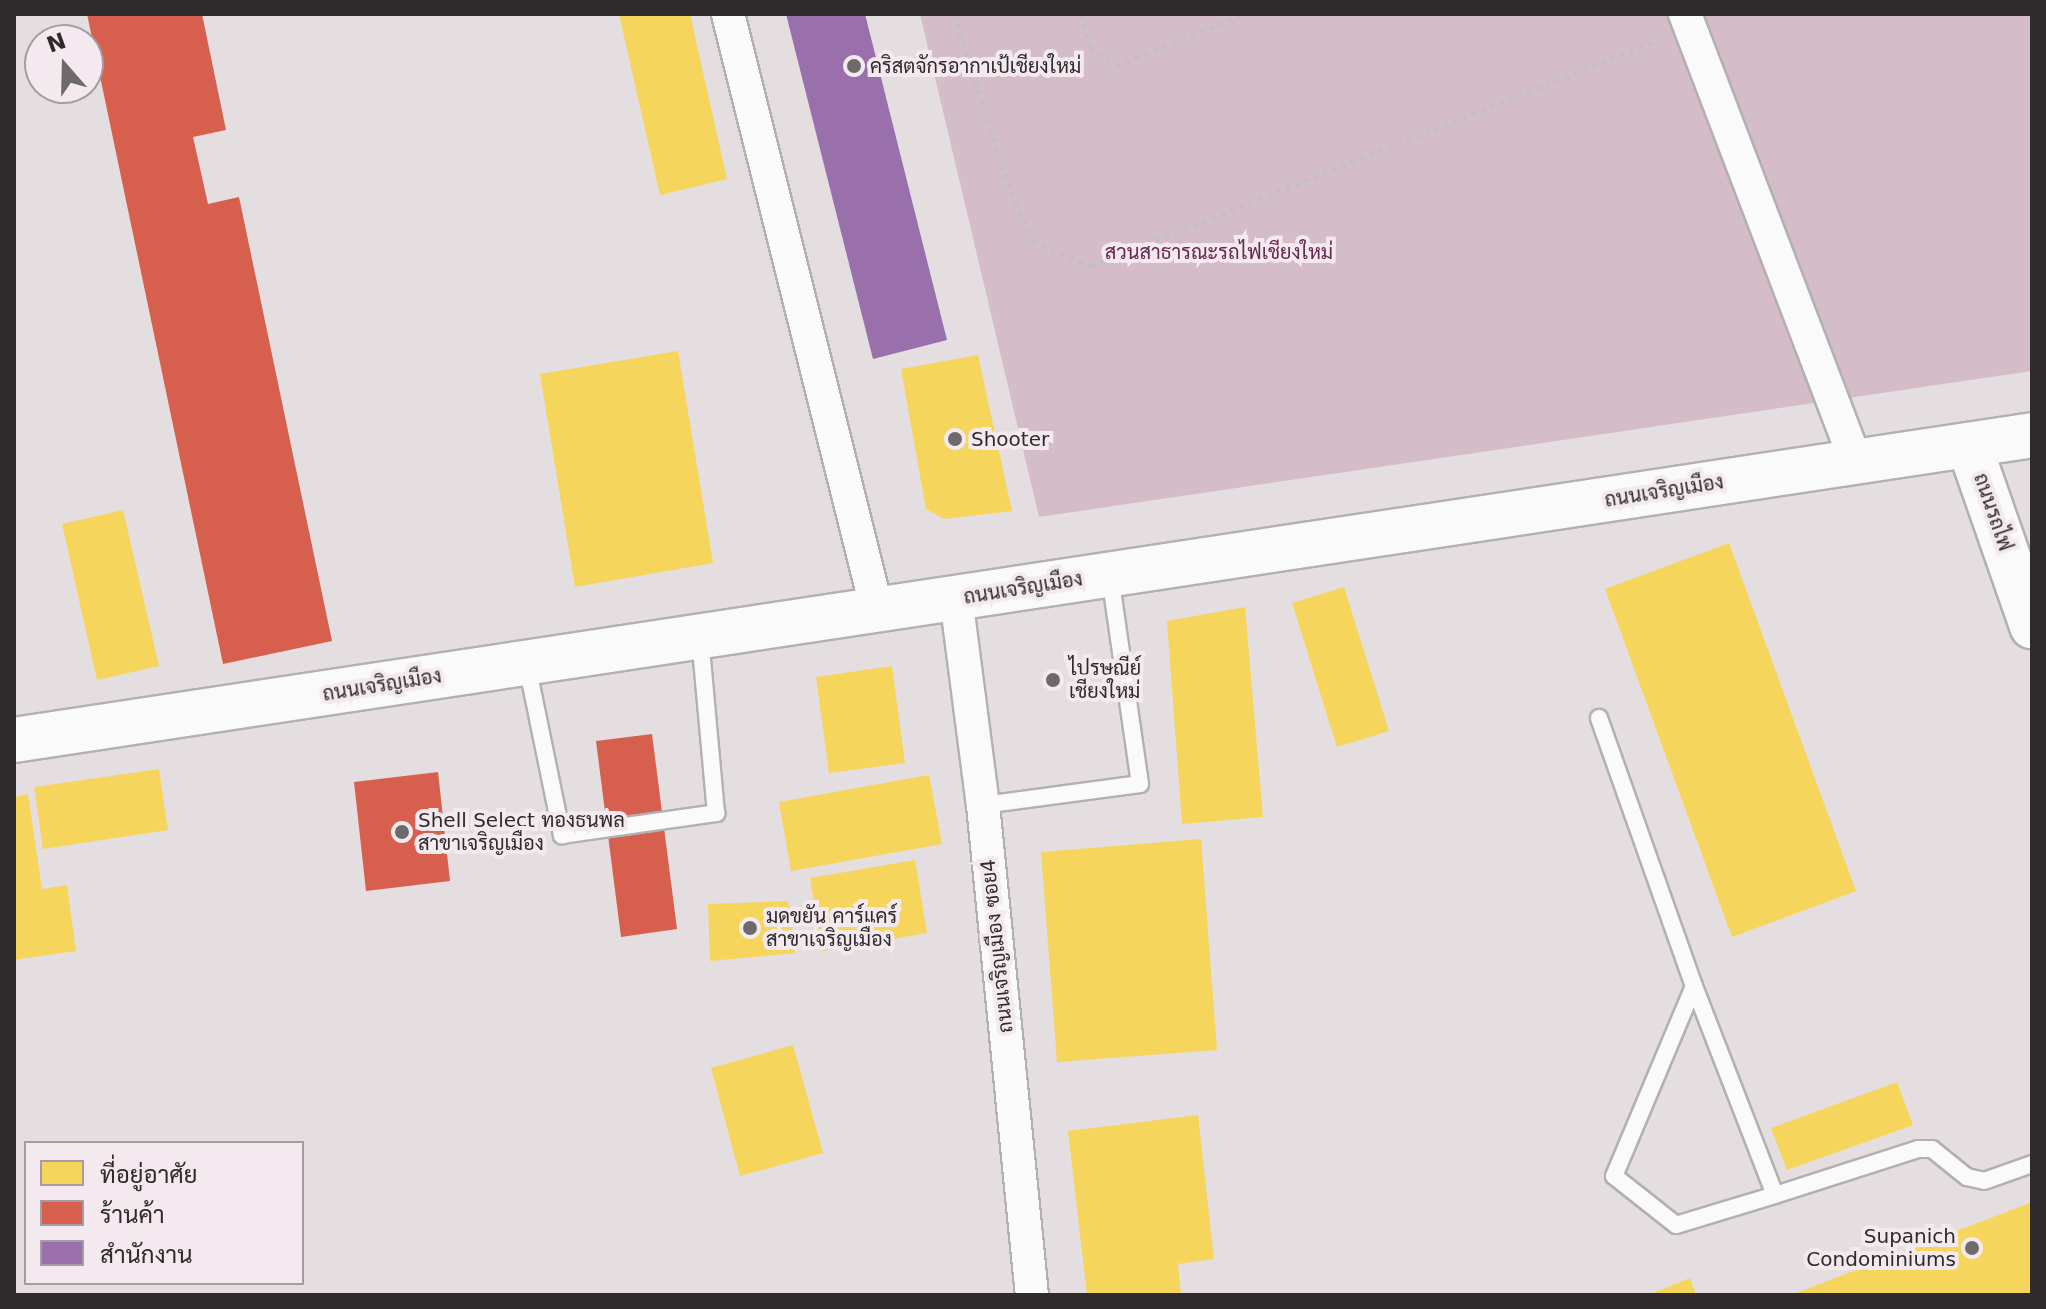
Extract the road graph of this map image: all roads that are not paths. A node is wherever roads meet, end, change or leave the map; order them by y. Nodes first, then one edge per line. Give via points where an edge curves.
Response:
1 (728, 14) edge
2 (1688, 20) edge
3 (2032, 435) edge
4 (1969, 445) junction
5 (1856, 462) junction
6 (1110, 575) junction
7 (956, 598) junction
8 (877, 610) junction
9 (2032, 626) edge
10 (700, 637) junction
11 (526, 663) junction
12 (1599, 718) dead end
13 (14, 740) edge
14 (983, 805) junction
15 (1694, 986) junction
16 (2032, 1164) edge
17 (1775, 1195) junction
18 (1032, 1295) edge

1 - 8 street
2 - 5 street
3 - 4 main road, ถนนเจริญเมือง
4 - 5 main road, ถนนเจริญเมือง
4 - 9 main road, ถนนรถไฟ
5 - 6 main road, ถนนเจริญเมือง
6 - 7 main road, ถนนเจริญเมือง
6 - 14 lane via 1140,784
7 - 8 main road, ถนนเจริญเมือง
7 - 14 street, ถนนเจริญเมือง ซอย4
8 - 10 main road, ถนนเจริญเมือง
10 - 11 main road, ถนนเจริญเมือง
10 - 11 lane via 716,813 562,835
11 - 13 main road, ถนนเจริญเมือง
12 - 15 lane
14 - 18 street, ถนนเจริญเมือง ซอย4
15 - 17 lane
15 - 17 lane via 1614,1176 1676,1225
16 - 17 lane via 1984,1181 1967,1177 1932,1149 1918,1149

